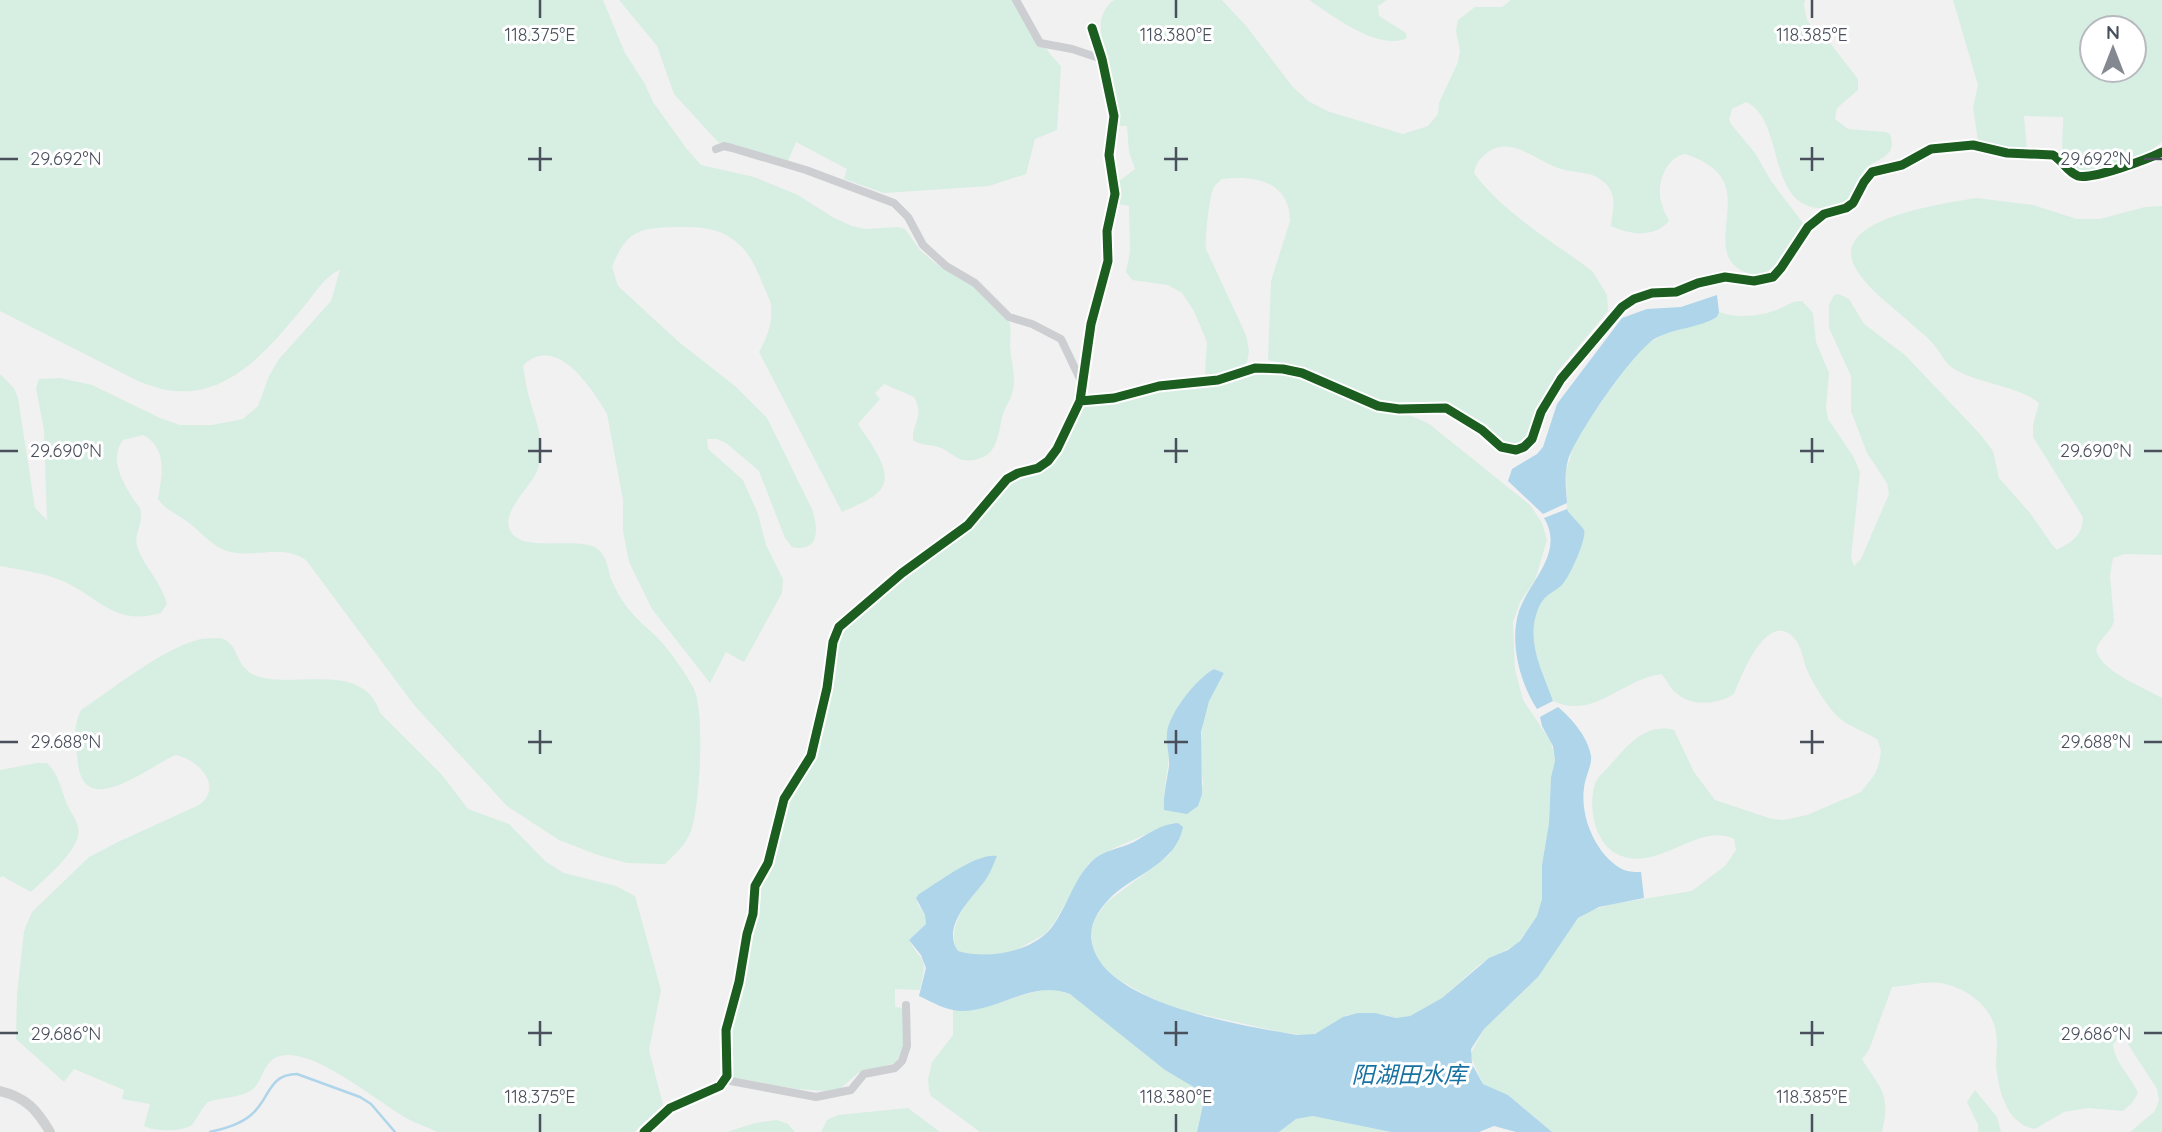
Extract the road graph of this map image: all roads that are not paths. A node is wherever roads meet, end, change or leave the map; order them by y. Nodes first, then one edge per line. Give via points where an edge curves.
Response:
1 (1016, 0) edge
2 (1091, 28) dead end
3 (1102, 59) junction
4 (716, 149) dead end
5 (2162, 152) edge
6 (1083, 385) junction
7 (1080, 401) junction
8 (906, 1005) dead end
9 (725, 1080) junction
10 (0, 1091) edge
11 (50, 1132) edge
12 (644, 1132) edge

1 - 3 street via 1040,43
2 - 3 street
3 - 6 street via 1114,116 1109,155 1115,194 1107,231 1108,261 1090,324
4 - 6 street via 724,146 806,170 894,203 908,217 923,245 946,266 975,282 1009,317 1061,339
5 - 7 street via 2084,177 2070,172 2053,155 2007,153 1965,144 1931,149 1902,165 1872,172 1853,203 1824,214 1808,227 1773,277 1754,281 1726,277 1676,292 1646,294 1622,307 1554,389 1532,439 1516,450 1501,447 1446,408 1378,406 1283,369 1255,369 1219,380
6 - 7 street
7 - 9 street via 1048,461 1007,479 968,525 902,573 844,621 836,634 811,756 784,799 768,863 755,886 753,914 726,1030
8 - 9 street via 907,1046 902,1061 895,1068 864,1074 851,1090 816,1097
9 - 12 street via 670,1108
10 - 11 street via 32,1106

